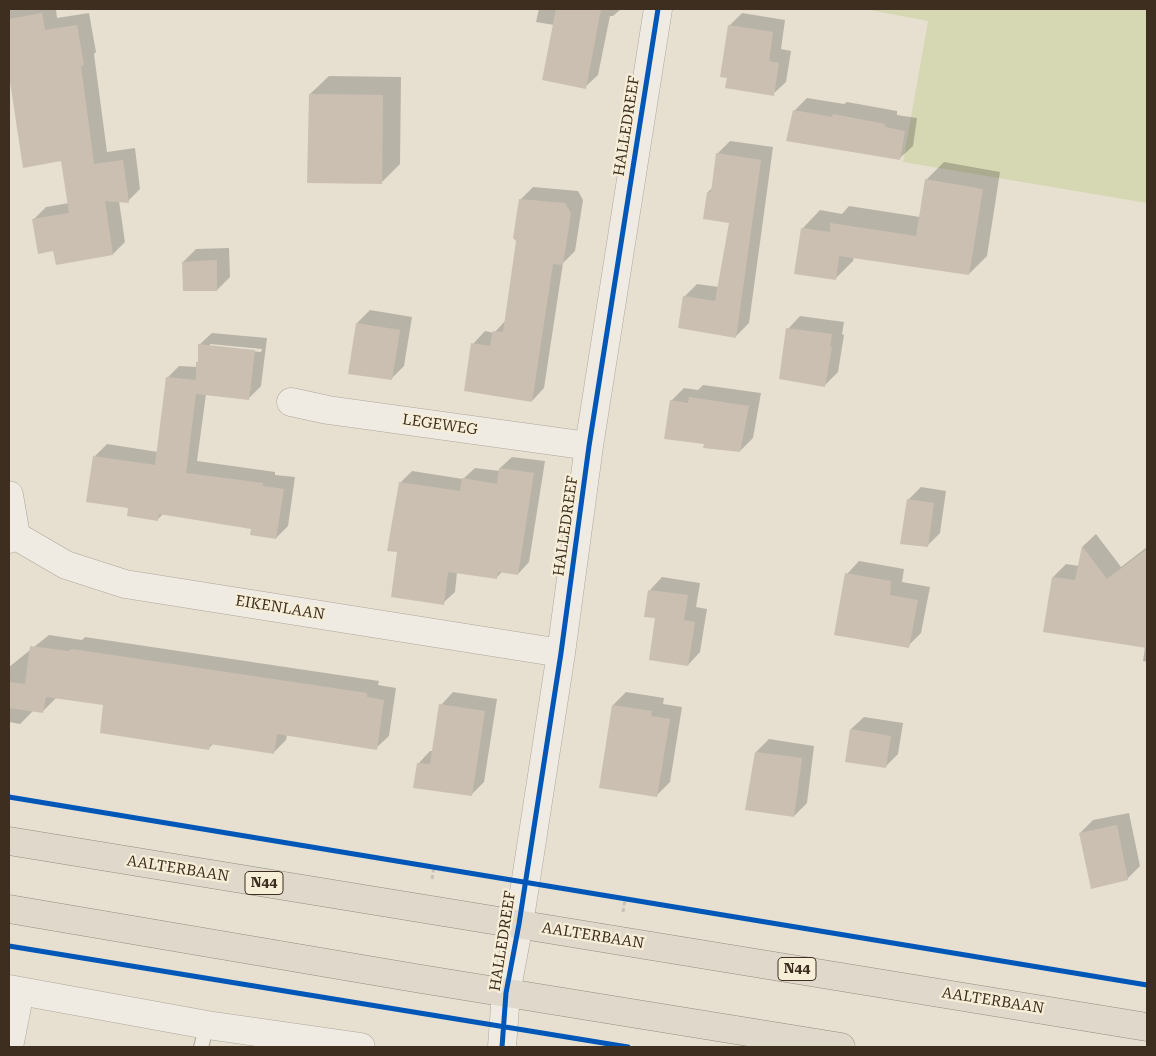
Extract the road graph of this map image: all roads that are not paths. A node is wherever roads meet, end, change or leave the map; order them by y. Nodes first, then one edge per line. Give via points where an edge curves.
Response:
1 (658, 9) edge
2 (291, 402) dead end
3 (590, 446) junction
4 (9, 495) edge
5 (12, 538) edge
6 (561, 653) junction
7 (9, 840) edge
8 (9, 909) edge
9 (519, 924) junction
10 (14, 990) edge
11 (506, 993) junction
12 (1147, 1027) edge
13 (204, 1036) edge
14 (243, 1039) edge
15 (9, 1047) edge
16 (361, 1047) edge
17 (502, 1047) edge
18 (841, 1047) edge

1 - 3 street, HALLEDREEF
2 - 3 street, LEGEWEG via 328,410
3 - 6 street, HALLEDREEF
4 - 5 street
5 - 6 street, EIKENLAAN via 66,565 125,584
6 - 9 street, HALLEDREEF
7 - 9 highway, AALTERBAAN / N44
8 - 11 highway
9 - 11 street, HALLEDREEF
9 - 12 highway, AALTERBAAN / N44
10 - 13 street
10 - 15 street
11 - 17 street, HALLEDREEF
11 - 18 highway
13 - 14 street
14 - 16 street

